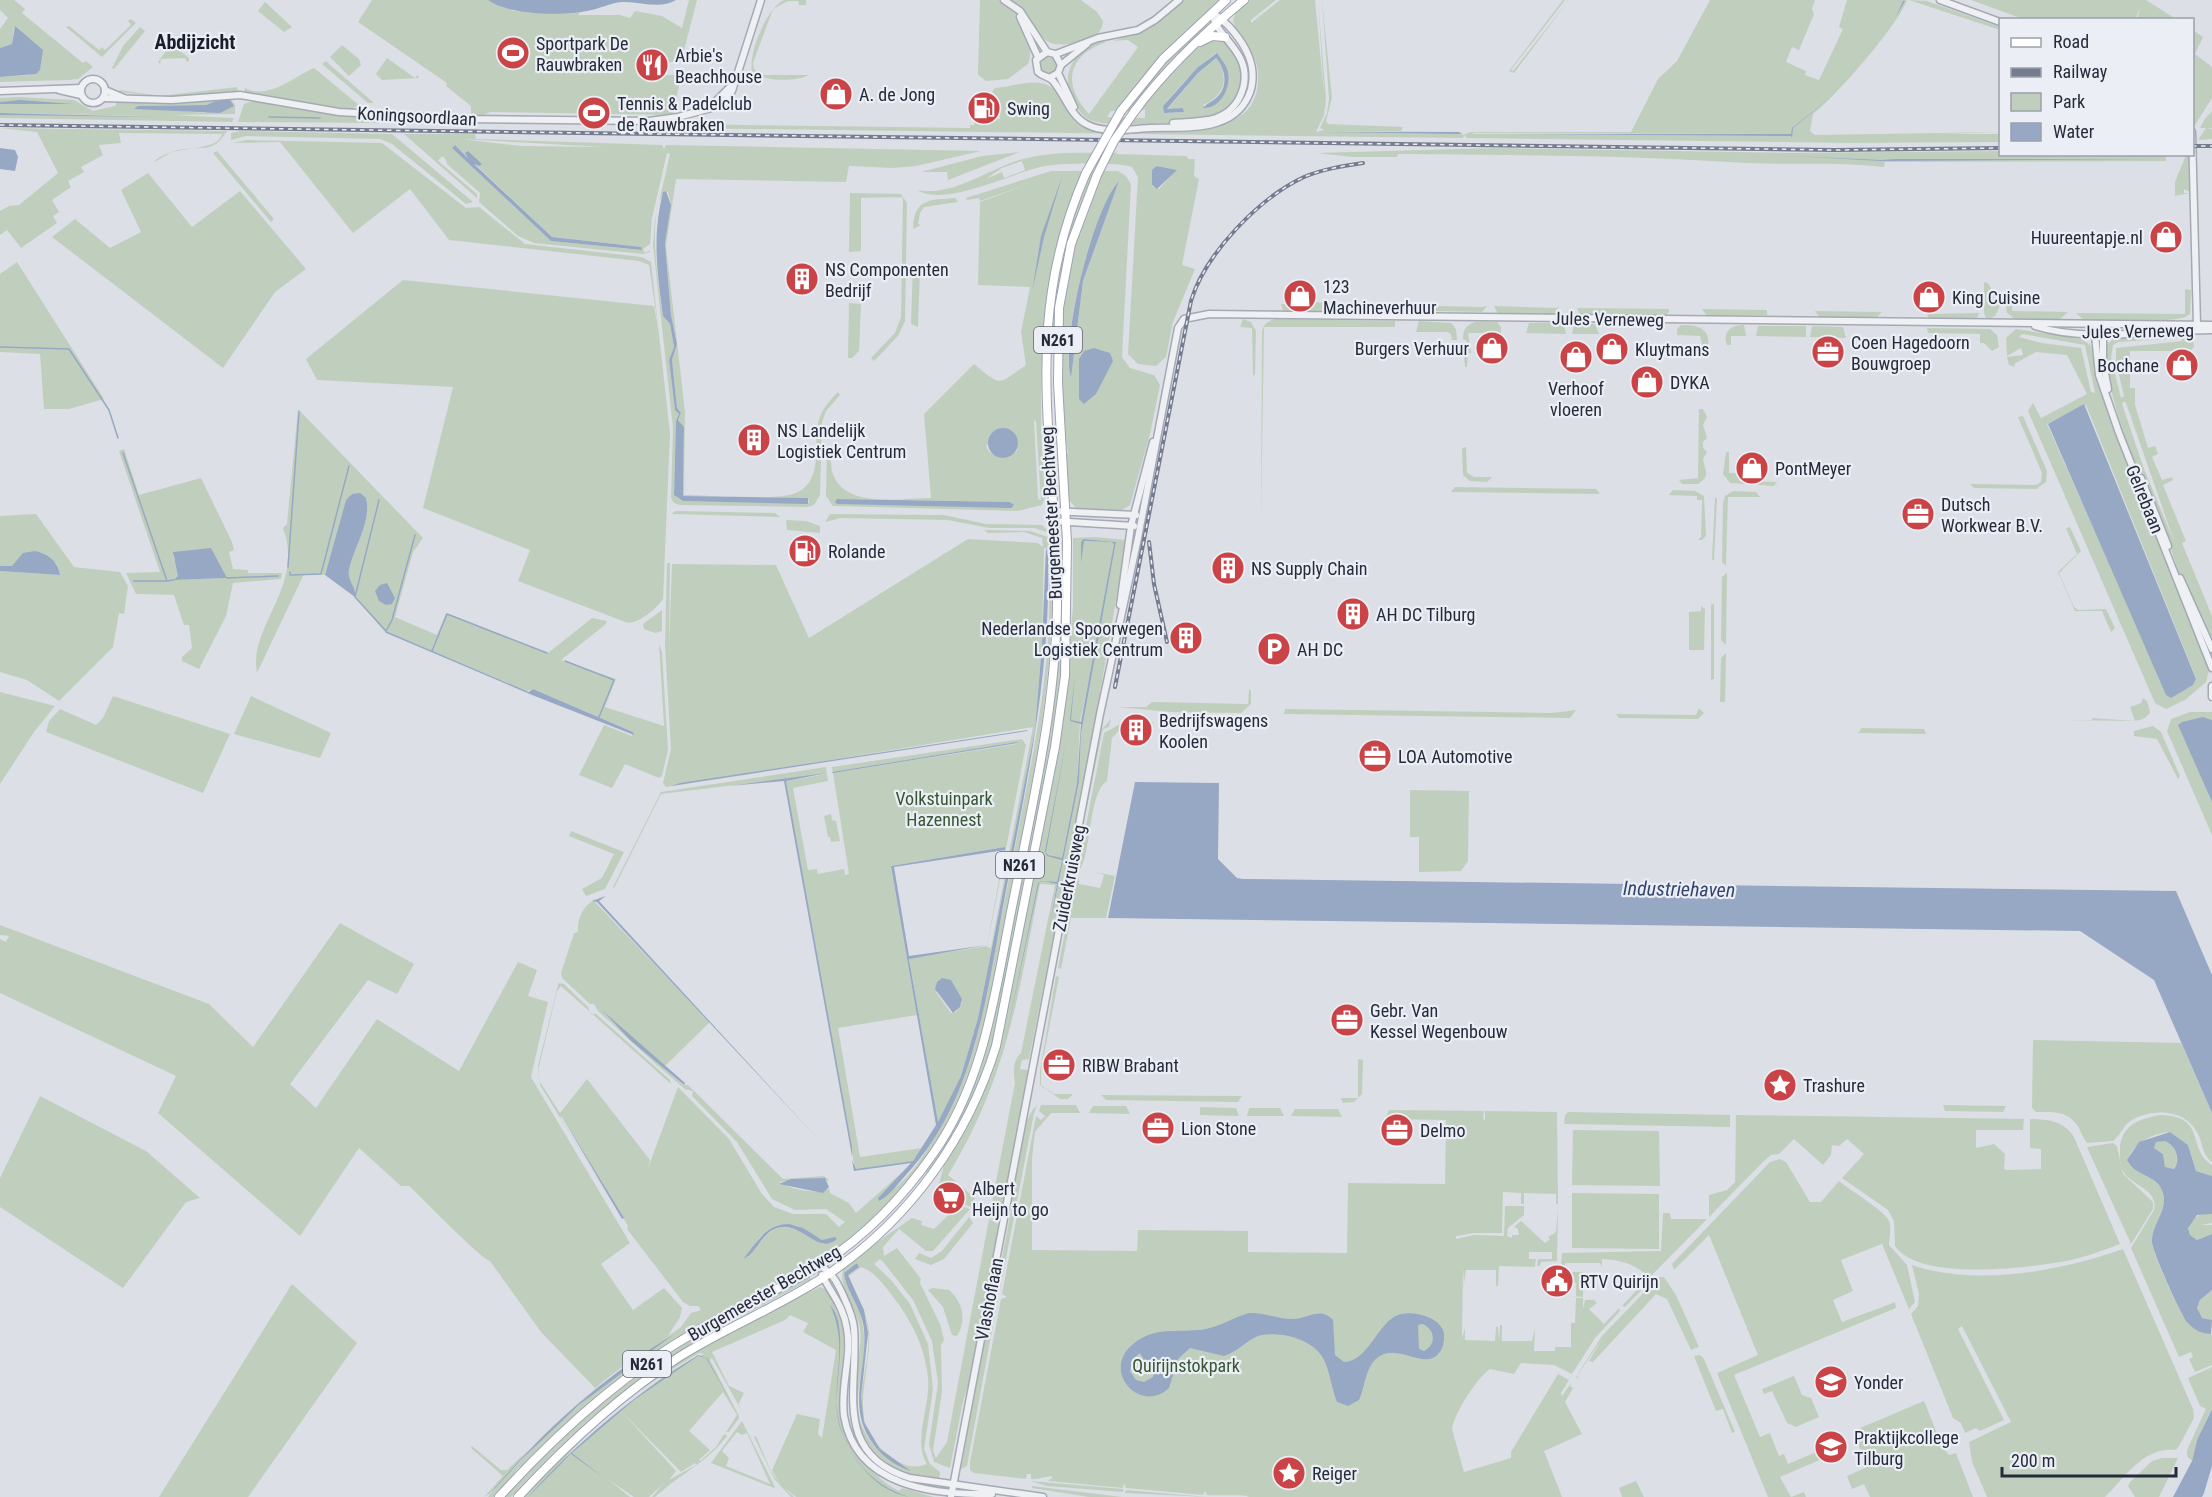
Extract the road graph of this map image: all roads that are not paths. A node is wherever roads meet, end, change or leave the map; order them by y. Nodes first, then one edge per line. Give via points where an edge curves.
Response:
1 (767, 0) edge
2 (1005, 0) edge
3 (1179, 0) edge
4 (1227, 0) edge
5 (1244, 0) edge
6 (1940, 0) edge
7 (760, 4) edge
8 (1016, 8) junction
9 (1212, 13) junction
10 (1222, 18) junction
11 (1999, 21) edge
12 (1215, 25) junction
13 (1225, 37) junction
14 (1196, 43) junction
15 (1087, 44) junction
16 (1047, 52) junction
17 (1055, 54) junction
18 (1038, 57) junction
19 (1061, 65) junction
20 (1058, 73) junction
21 (1049, 78) junction
22 (81, 88) junction
23 (58, 90) junction
24 (105, 90) junction
25 (0, 91) edge
26 (81, 95) junction
27 (103, 98) junction
28 (125, 98) junction
29 (2194, 152) edge
30 (1188, 317) joint
31 (2197, 325) junction
32 (2212, 325) edge
33 (2094, 329) junction
34 (2103, 329) junction
35 (2212, 330) edge
36 (1159, 425) junction
37 (1052, 511) junction
38 (1066, 511) junction
39 (1134, 515) junction
40 (1143, 516) junction
41 (1053, 521) junction
42 (1067, 521) junction
43 (1131, 526) junction
44 (1140, 527) junction
45 (2212, 649) edge
46 (1112, 657) junction
47 (2212, 668) edge
48 (2212, 686) edge
49 (2212, 697) edge
50 (1028, 1100) joint
51 (819, 1265) junction
52 (831, 1272) junction
53 (823, 1277) junction
54 (953, 1484) junction
55 (1005, 1493) junction
56 (952, 1495) edge
57 (499, 1497) edge
58 (518, 1497) edge
59 (1043, 1497) edge

1 - 7 street, Koningsoordlaan
2 - 8 street
3 - 15 street via 1138,30
4 - 9 main road, Burgemeester Bechtweg / N261
5 - 10 main road, Burgemeester Bechtweg / N261
6 - 11 street
7 - 28 street, Koningsoordlaan via 733,85 709,107 649,122 364,113 313,109 240,95 172,100
8 - 16 street
8 - 18 street
9 - 10 street
9 - 12 street
9 - 37 main road, Burgemeester Bechtweg / N261, bridge via 1163,59 1121,111 1086,173 1061,241 1046,342
10 - 12 main road, Burgemeester Bechtweg / N261
10 - 21 street via 1248,52 1253,78 1242,108 1221,122 1098,129 1079,119
12 - 13 street
12 - 14 main road, Burgemeester Bechtweg / N261
13 - 14 main road via 1212,36
13 - 20 street via 1240,57 1244,87 1231,109 1209,120 1098,125 1076,110
14 - 38 main road, Burgemeester Bechtweg / N261, bridge via 1156,83 1114,141 1071,244 1059,308 1058,383
15 - 17 street
15 - 19 street
16 - 17 street
16 - 18 street
17 - 19 street
18 - 21 street via 1038,72
19 - 20 street
20 - 21 street
22 - 23 street
22 - 24 street via 87,80 96,79
22 - 26 street
23 - 25 street
23 - 26 street
24 - 27 street
24 - 28 street, Koningsoordlaan
26 - 27 street via 91,104
27 - 28 street, Koningsoordlaan
29 - 31 street
30 - 33 street, Jules Verneweg via 1209,314 2029,324
30 - 36 street, Zuiderkruisweg via 1178,328
31 - 32 street, Jules Verneweg
31 - 34 street, Jules Verneweg
33 - 34 street, Jules Verneweg
33 - 47 street, Gelrebaan via 2099,375 2119,433
34 - 35 street, Jules Verneweg via 2139,335
34 - 45 street, Gelrebaan via 2104,374 2115,412 2176,570
36 - 39 street, Zuiderkruisweg
36 - 40 street, Zuiderkruisweg
37 - 38 street
37 - 41 main road, Burgemeester Bechtweg / N261
38 - 39 street
38 - 42 main road, Burgemeester Bechtweg / N261
39 - 40 street
39 - 43 street, Zuiderkruisweg
40 - 44 street, Zuiderkruisweg
41 - 42 street
41 - 51 main road, Burgemeester Bechtweg / N261 via 1057,611 1048,723 981,1058 958,1114 916,1178 874,1222
42 - 43 street
42 - 52 main road, Burgemeester Bechtweg / N261 via 1065,676 1055,747 987,1076 960,1131 927,1182 890,1224
43 - 44 street
43 - 46 street, Zuiderkruisweg
44 - 46 street, Zuiderkruisweg
46 - 50 street, Zuiderkruisweg
48 - 49 street
50 - 54 street, Vlashoflaan
51 - 52 street
51 - 53 street
51 - 57 main road, Burgemeester Bechtweg / N261 via 696,1331 610,1391 532,1461
52 - 53 main road, Burgemeester Bechtweg / N261
52 - 54 street via 854,1326 852,1414 867,1449 899,1474
53 - 56 street via 841,1305 848,1330 843,1402 855,1443 864,1458 889,1478
53 - 58 main road, Burgemeester Bechtweg / N261 via 678,1358 590,1426
54 - 55 street
54 - 56 street, Vlashoflaan
55 - 56 street
55 - 59 street

